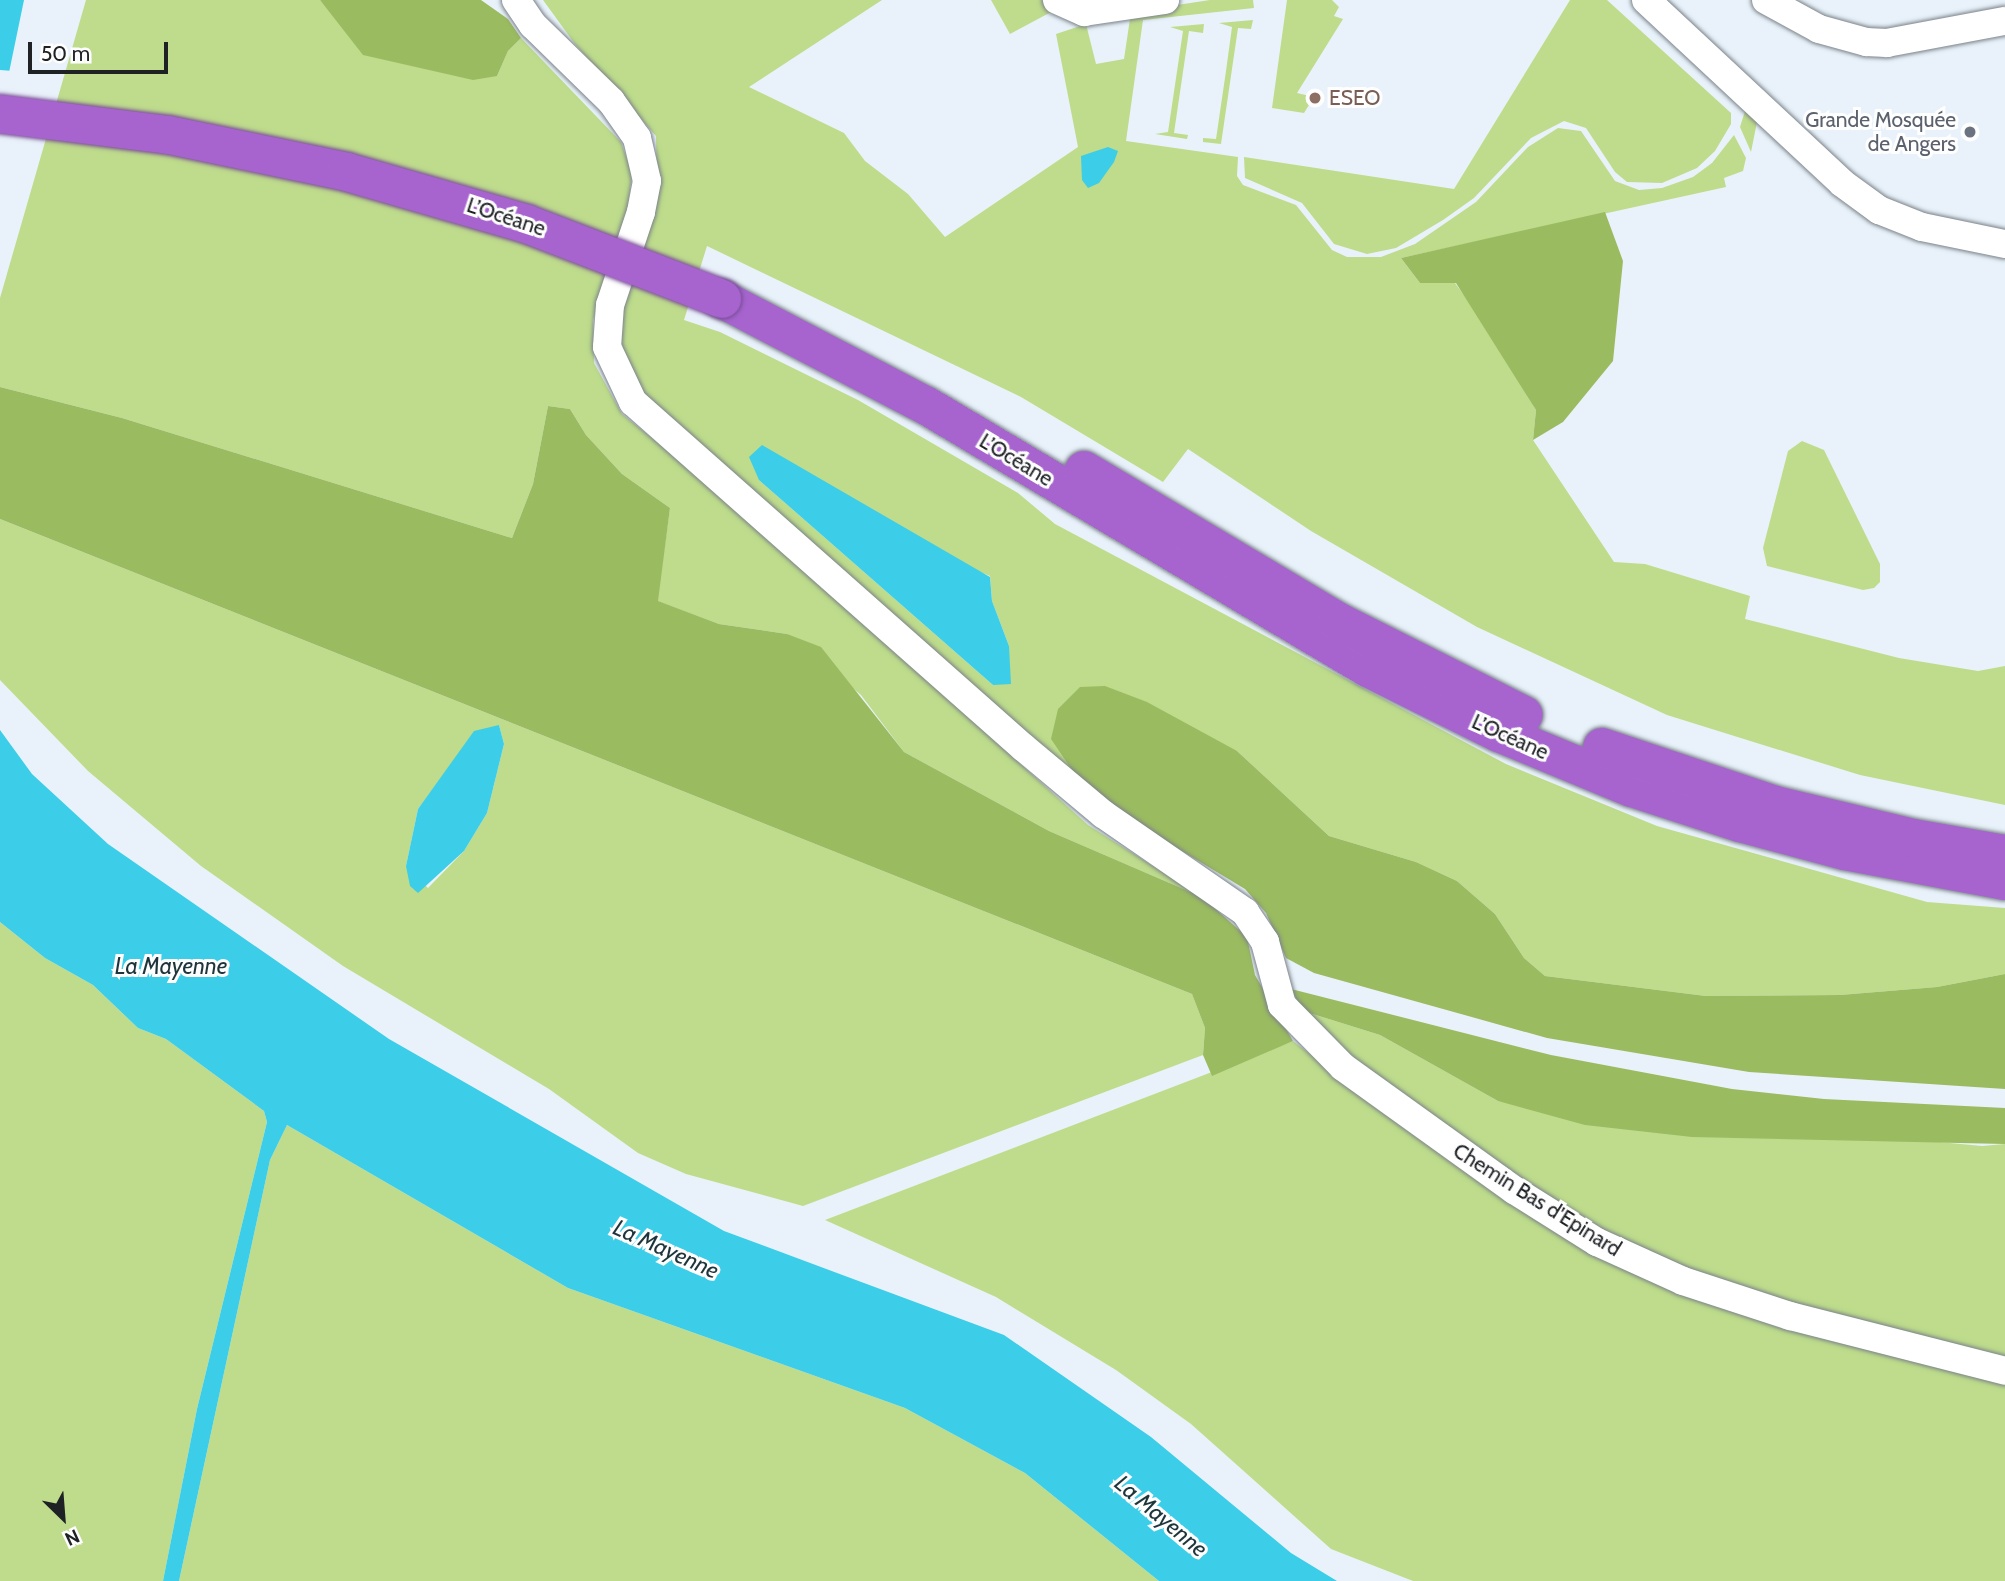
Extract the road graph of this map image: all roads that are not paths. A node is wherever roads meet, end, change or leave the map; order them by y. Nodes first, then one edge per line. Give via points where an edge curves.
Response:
1 (516, 0) edge
2 (1057, 0) edge
3 (1165, 0) edge
4 (1646, 0) edge
5 (1766, 0) edge
6 (2005, 21) edge
7 (0, 89) edge
8 (0, 114) edge
9 (2005, 244) edge
10 (722, 286) junction
11 (2005, 854) edge
12 (2005, 881) edge
13 (2005, 1371) edge

1 - 13 street, Chemin Bas d'Epinard via 533,25 611,100 637,138 646,181 641,212 610,305 607,347 633,402 1034,757 1103,814 1245,912 1265,942 1277,995 1289,1016 1343,1067 1514,1190 1597,1242 1683,1281 1790,1316
2 - 3 street via 1084,12
4 - 9 street via 1842,183 1879,210 1922,227
5 - 6 street via 1819,29 1866,43
7 - 10 highway, L’Océane via 214,117 390,156 530,199
8 - 10 highway, L’Océane, bridge via 169,135 347,172
10 - 11 highway, L’Océane via 901,360 1337,621 1502,705 1592,744 1717,788 1847,824
10 - 12 highway, L’Océane via 1357,663 1499,733 1632,788 1740,823 1857,854

